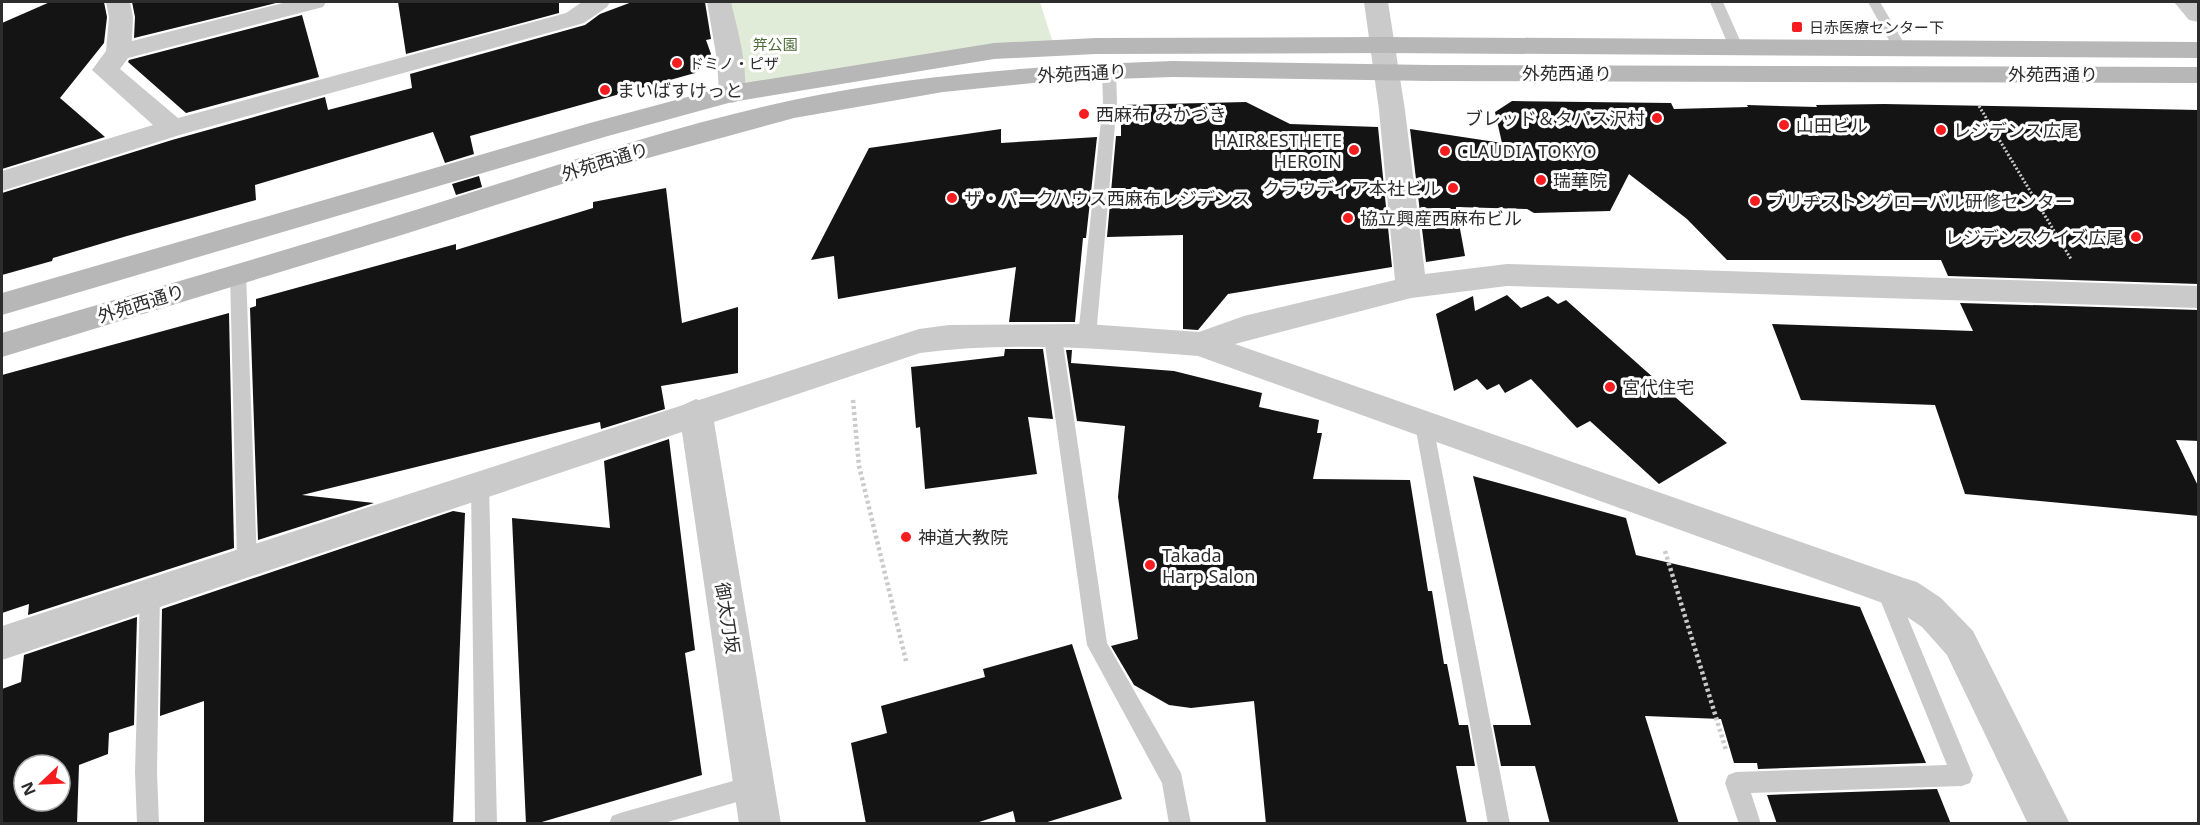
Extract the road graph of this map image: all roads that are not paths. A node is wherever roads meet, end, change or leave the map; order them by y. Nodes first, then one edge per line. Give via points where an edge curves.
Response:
1 (118, 2) edge
2 (314, 2) edge
3 (598, 2) edge
4 (719, 2) edge
5 (1376, 2) edge
6 (1716, 2) edge
7 (1874, 2) edge
8 (2186, 2) edge
9 (2199, 15) edge
10 (1382, 45) junction
11 (1736, 47) junction
12 (1901, 50) junction
13 (2199, 50) edge
14 (119, 52) junction
15 (1108, 71) junction
16 (1385, 73) junction
17 (2199, 75) edge
18 (732, 94) junction
19 (173, 128) junction
20 (2, 181) edge
21 (238, 274) junction
22 (1411, 287) junction
23 (2199, 297) edge
24 (2, 304) edge
25 (1087, 336) junction
26 (1053, 337) junction
27 (1200, 344) junction
28 (2, 345) edge
29 (696, 412) junction
30 (1424, 425) junction
31 (480, 486) junction
32 (247, 561) junction
33 (1886, 588) junction
34 (150, 594) junction
35 (2, 643) edge
36 (754, 786) junction
37 (148, 824) edge
38 (486, 824) edge
39 (620, 824) edge
40 (760, 824) edge
41 (1180, 824) edge
42 (1500, 824) edge
43 (1750, 824) edge
44 (2050, 824) edge

1 - 14 street
2 - 14 street
3 - 19 street via 575,18
4 - 18 street
5 - 10 street
6 - 11 lane
7 - 12 lane
8 - 9 street
10 - 11 main road, 外苑西通り
10 - 16 street
10 - 18 main road, 外苑西通り via 1096,46 994,51
11 - 12 main road, 外苑西通り
12 - 13 main road, 外苑西通り
14 - 19 street via 105,70
15 - 16 main road, 外苑西通り
15 - 21 main road, 外苑西通り via 943,84 794,109 605,160
15 - 25 lane via 1110,102
16 - 17 main road, 外苑西通り
16 - 22 street
18 - 24 main road, 外苑西通り via 588,132
19 - 20 street
21 - 28 main road, 外苑西通り
21 - 32 lane
22 - 23 street via 1507,274
22 - 27 street via 1258,325
25 - 26 street
25 - 27 street
26 - 29 street via 932,338
26 - 41 lane via 1098,645 1173,781
27 - 30 street
29 - 31 street
29 - 36 street, 御太刀坂
30 - 33 street
30 - 42 lane
31 - 32 street
31 - 38 lane
32 - 34 street
33 - 43 lane via 1962,775 1736,783
33 - 44 street via 1921,603 1940,618 1960,643
34 - 35 street
34 - 37 lane
36 - 39 lane
36 - 40 street, 御太刀坂

